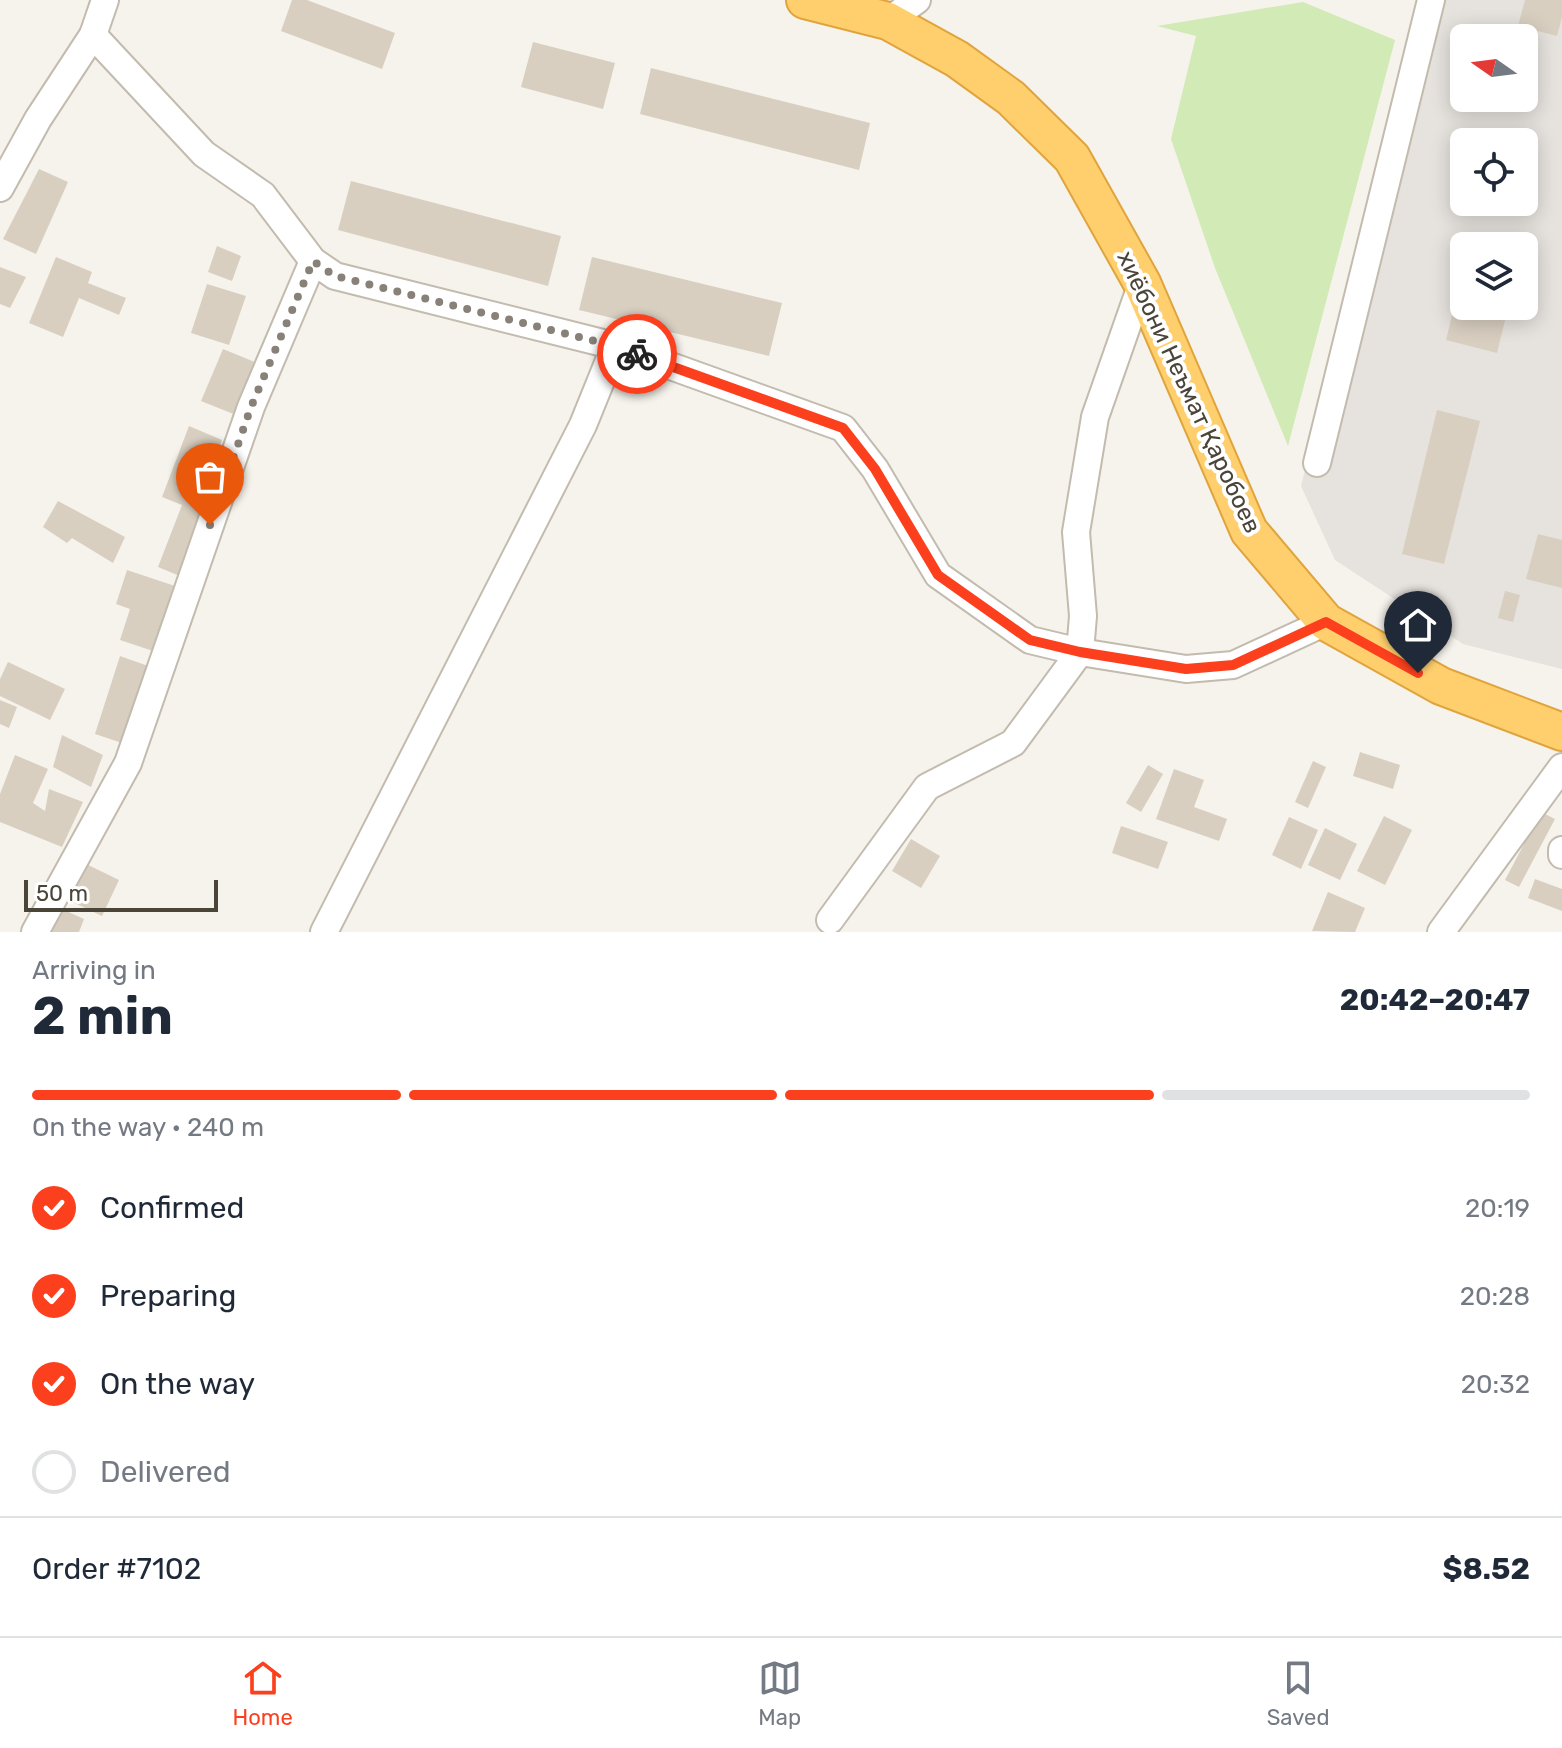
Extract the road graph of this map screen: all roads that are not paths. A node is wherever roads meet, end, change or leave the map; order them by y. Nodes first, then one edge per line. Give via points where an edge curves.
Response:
1 (105, 0) edge
2 (805, 0) edge
3 (1431, 0) edge
4 (902, 10) edge
5 (93, 35) junction
6 (0, 188) edge
7 (313, 261) junction
8 (1142, 283) junction
9 (615, 346) junction
10 (1317, 463) dead end
11 (1326, 622) junction
12 (1080, 652) junction
13 (1562, 732) edge
14 (1562, 767) edge
15 (830, 920) dead end
16 (35, 932) edge
17 (324, 932) edge
18 (1441, 932) edge

1 - 5 street
2 - 4 highway, хиёбони Неъмат Қаробоев
3 - 10 street
4 - 8 highway, хиёбони Неъмат Қаробоев via 1011,98 1072,158
5 - 6 street
5 - 7 street via 204,154 263,195
7 - 9 street via 335,276
7 - 16 street via 251,407 128,763
8 - 11 highway, хиёбони Неъмат Қаробоев via 1249,531
8 - 12 street via 1092,432 1076,532 1083,616
9 - 12 street via 843,428 875,469 938,575 1030,640
9 - 17 street via 583,425
11 - 12 street via 1233,665 1186,669
11 - 13 highway, хиёбони Неъмат Қаробоев via 1441,686
12 - 15 street via 1013,743 927,787
14 - 18 street

